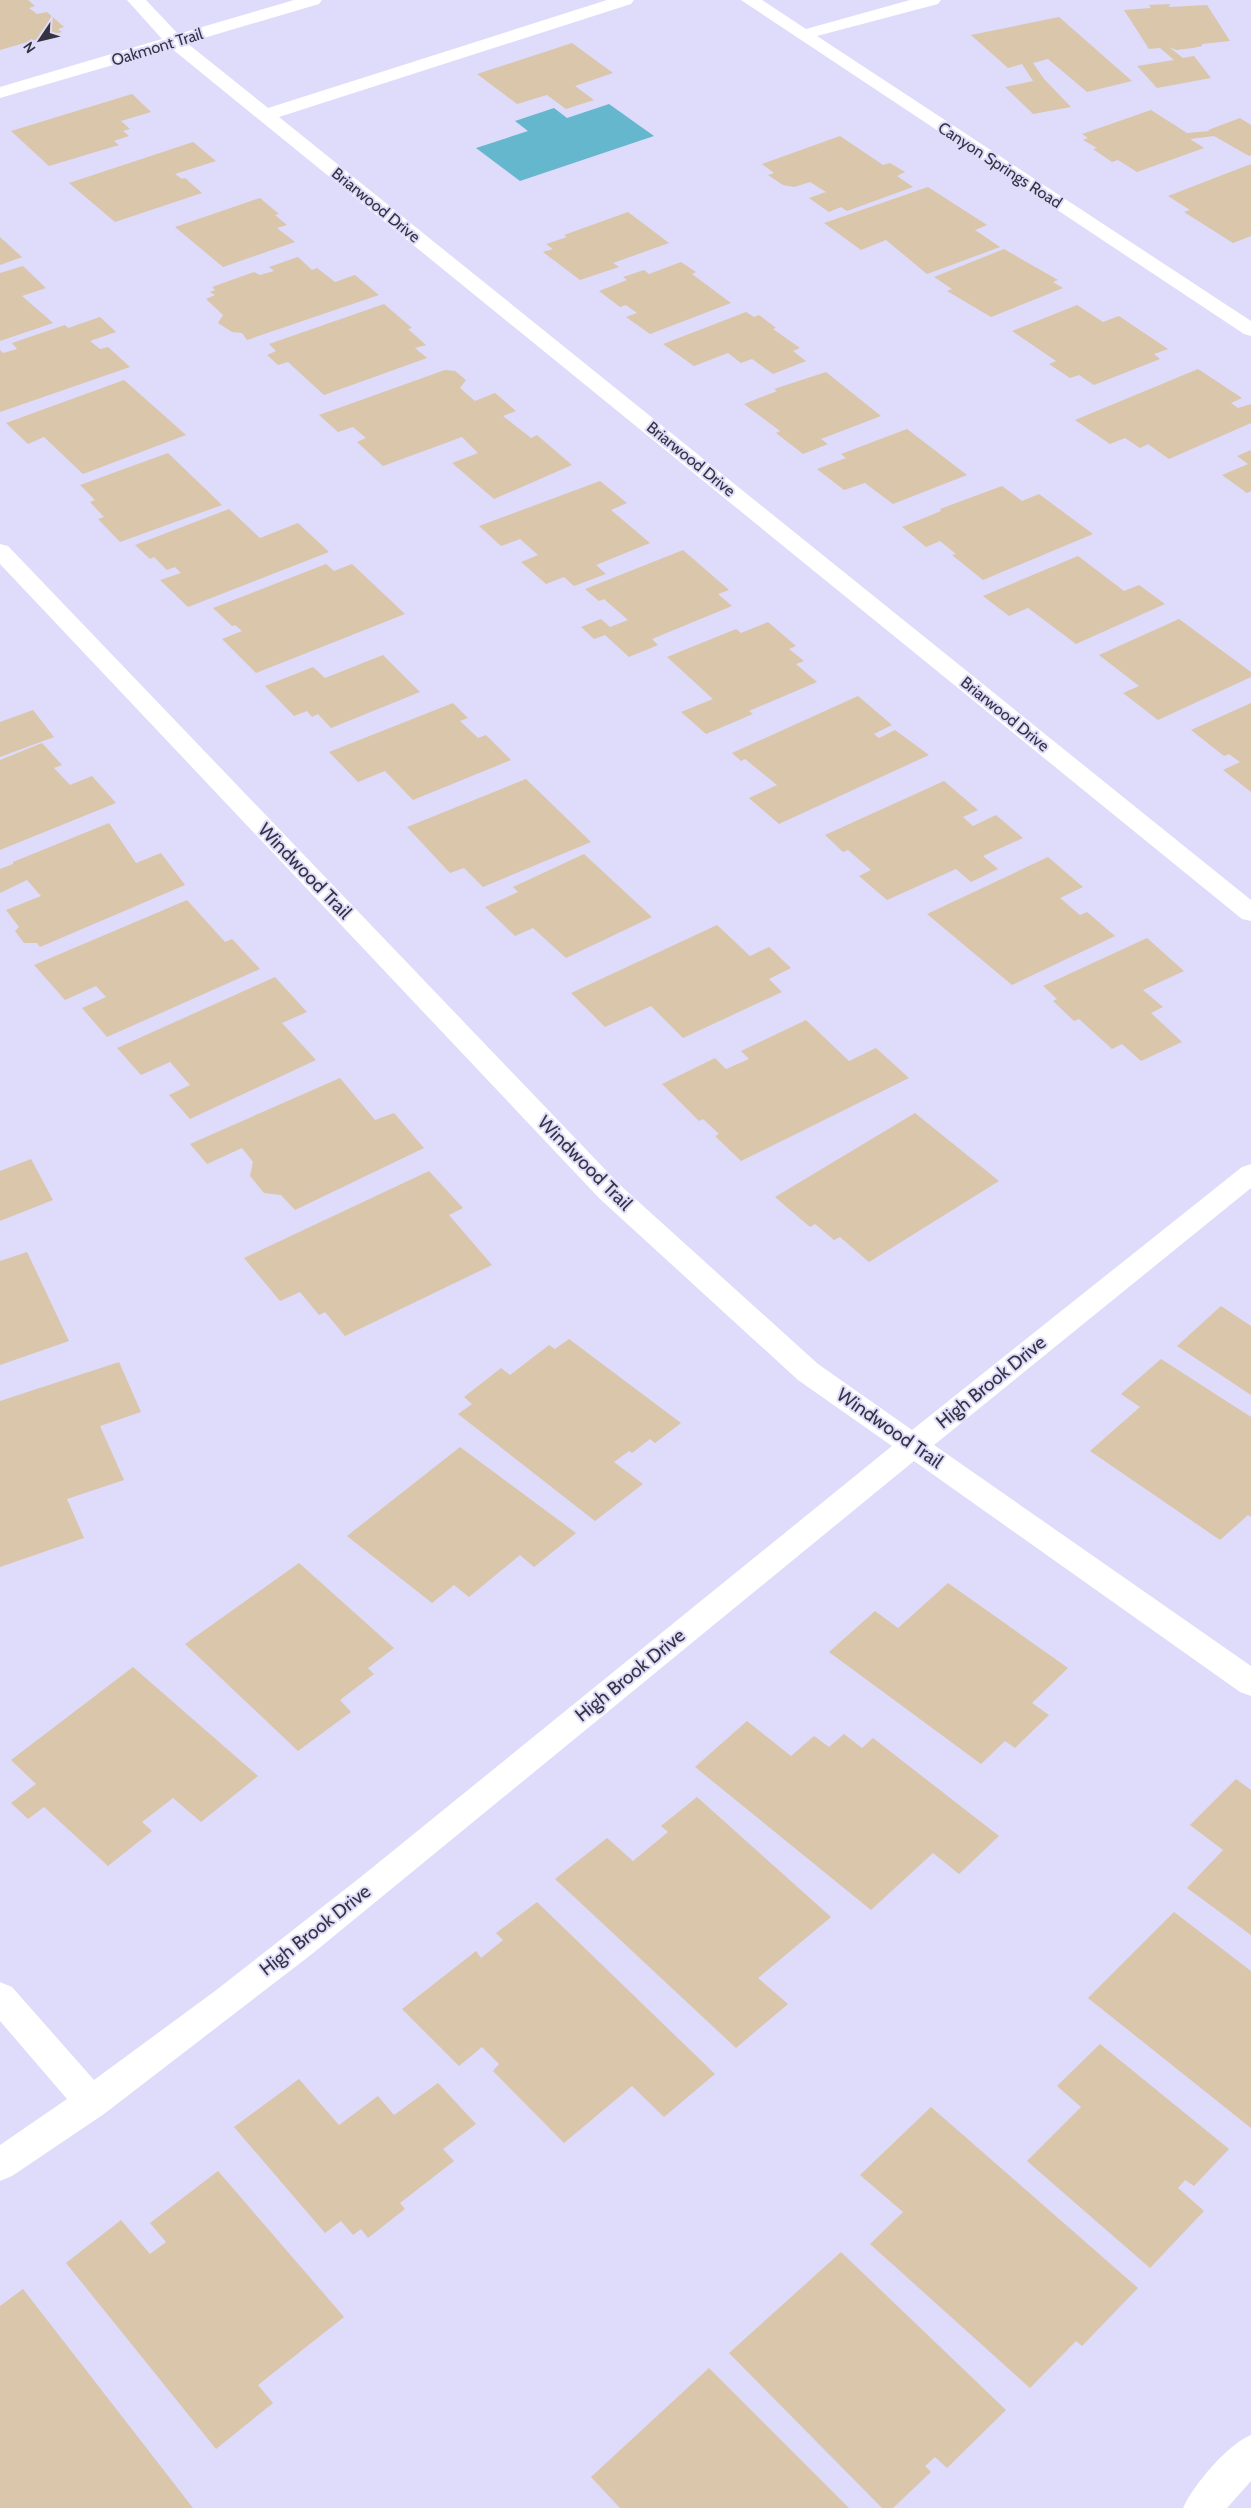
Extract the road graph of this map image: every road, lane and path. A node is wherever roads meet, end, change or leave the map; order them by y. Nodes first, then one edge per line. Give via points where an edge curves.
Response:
1 (136, 0) edge
2 (313, 0) edge
3 (625, 0) edge
4 (750, 0) edge
5 (932, 0) edge
6 (803, 35) junction
7 (174, 41) junction
8 (0, 93) edge
9 (265, 115) junction
10 (1251, 330) edge
11 (0, 551) edge
12 (1251, 913) edge
13 (1251, 1174) edge
14 (913, 1444) junction
15 (1251, 1683) edge
16 (0, 1997) edge
17 (92, 2103) junction
18 (0, 2165) edge
19 (1251, 2453) edge
20 (1202, 2508) edge

1 - 7 street, Briarwood Drive
2 - 7 street, Oakmont Trail
3 - 9 street
4 - 6 street, Canyon Springs Road
5 - 6 street
6 - 10 street, Canyon Springs Road
7 - 8 street, Oakmont Trail
7 - 9 street, Briarwood Drive
9 - 12 street, Briarwood Drive
11 - 14 street, Windwood Trail via 610,1192 808,1372
13 - 14 street, High Brook Drive
14 - 15 street, Windwood Trail
14 - 17 street, High Brook Drive via 370,1888
16 - 17 street
17 - 18 street, High Brook Drive
19 - 20 street

